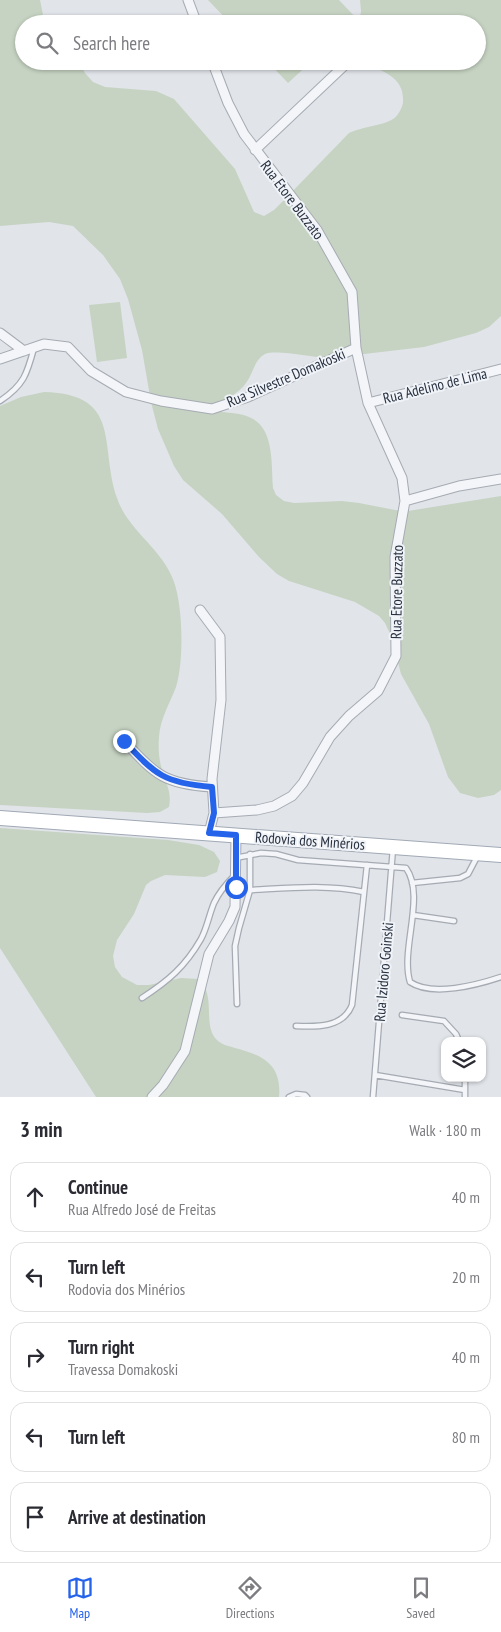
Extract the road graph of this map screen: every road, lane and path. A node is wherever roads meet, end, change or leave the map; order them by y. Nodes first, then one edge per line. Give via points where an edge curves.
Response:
1 (188, 0) edge
2 (194, 15) edge
3 (215, 70) edge
4 (340, 70) edge
5 (255, 150) junction
6 (0, 333) edge
7 (34, 348) junction
8 (356, 348) junction
9 (24, 351) junction
10 (0, 359) edge
11 (501, 369) edge
12 (0, 401) edge
13 (368, 403) junction
14 (501, 479) edge
15 (405, 501) junction
16 (200, 610) dead end
17 (124, 741) dead end
18 (212, 787) junction
19 (214, 813) junction
20 (0, 818) edge
21 (209, 833) junction
22 (236, 835) junction
23 (393, 847) junction
24 (478, 853) junction
25 (250, 854) junction
26 (501, 855) edge
27 (235, 858) junction
28 (367, 866) junction
29 (393, 867) junction
30 (236, 874) junction
31 (412, 883) junction
32 (250, 890) junction
33 (364, 892) junction
34 (413, 915) junction
35 (454, 921) dead end
36 (501, 977) edge
37 (142, 998) dead end
38 (236, 1004) dead end
39 (402, 1015) dead end
40 (296, 1026) dead end
41 (457, 1037) edge
42 (375, 1075) junction
43 (466, 1082) edge
44 (465, 1090) junction
45 (152, 1097) edge
46 (288, 1097) edge
47 (307, 1097) edge
48 (373, 1097) edge
49 (465, 1097) edge

1 - 2 street
3 - 5 street, Rua Etore Buzzato via 228,103
4 - 5 street
5 - 8 street, Rua Etore Buzzato via 317,230 352,292
6 - 9 street
7 - 8 street, Rua Silvestre Domakoski via 44,344 68,347 92,370 126,392 212,409 248,397
7 - 9 street, Rua Silvestre Domakoski
7 - 12 lane via 24,379
8 - 13 street, Rua Etore Buzzato
9 - 10 street, Rua Silvestre Domakoski
11 - 13 street, Rua Adelino de Lima
13 - 15 street, Rua Etore Buzzato via 402,478
14 - 15 street via 459,486
15 - 19 street, Rua Etore Buzzato via 395,557 396,656 378,691 330,737 292,796 274,806 257,810
16 - 18 street via 220,637 221,700
17 - 18 street via 161,776 188,785
18 - 19 street
19 - 21 street
20 - 21 main road, Rodovia dos Minérios
21 - 22 main road, Rodovia dos Minérios
22 - 23 main road, Rodovia dos Minérios
22 - 27 street
23 - 24 main road, Rodovia dos Minérios
23 - 29 lane, Rua Izidoro Goinski
24 - 26 main road, Rodovia dos Minérios
24 - 31 lane via 468,874 460,878
25 - 27 lane
25 - 28 lane via 276,854 298,860
25 - 32 lane
27 - 30 street
28 - 29 lane
28 - 33 lane
29 - 31 lane via 406,868
29 - 42 lane, Rua Izidoro Goinski
30 - 37 lane via 215,902 201,938 179,970
30 - 45 street via 235,908 209,954 185,1051
31 - 34 lane
32 - 33 lane via 324,887
32 - 38 lane via 235,946
33 - 40 lane via 350,1012 333,1023 315,1027
34 - 35 lane
34 - 36 lane via 406,965 410,982 417,987 467,987
39 - 41 lane via 444,1021
42 - 44 lane
42 - 48 lane, Rua Izidoro Goinski
43 - 44 lane
44 - 49 lane
46 - 47 lane via 296,1094

